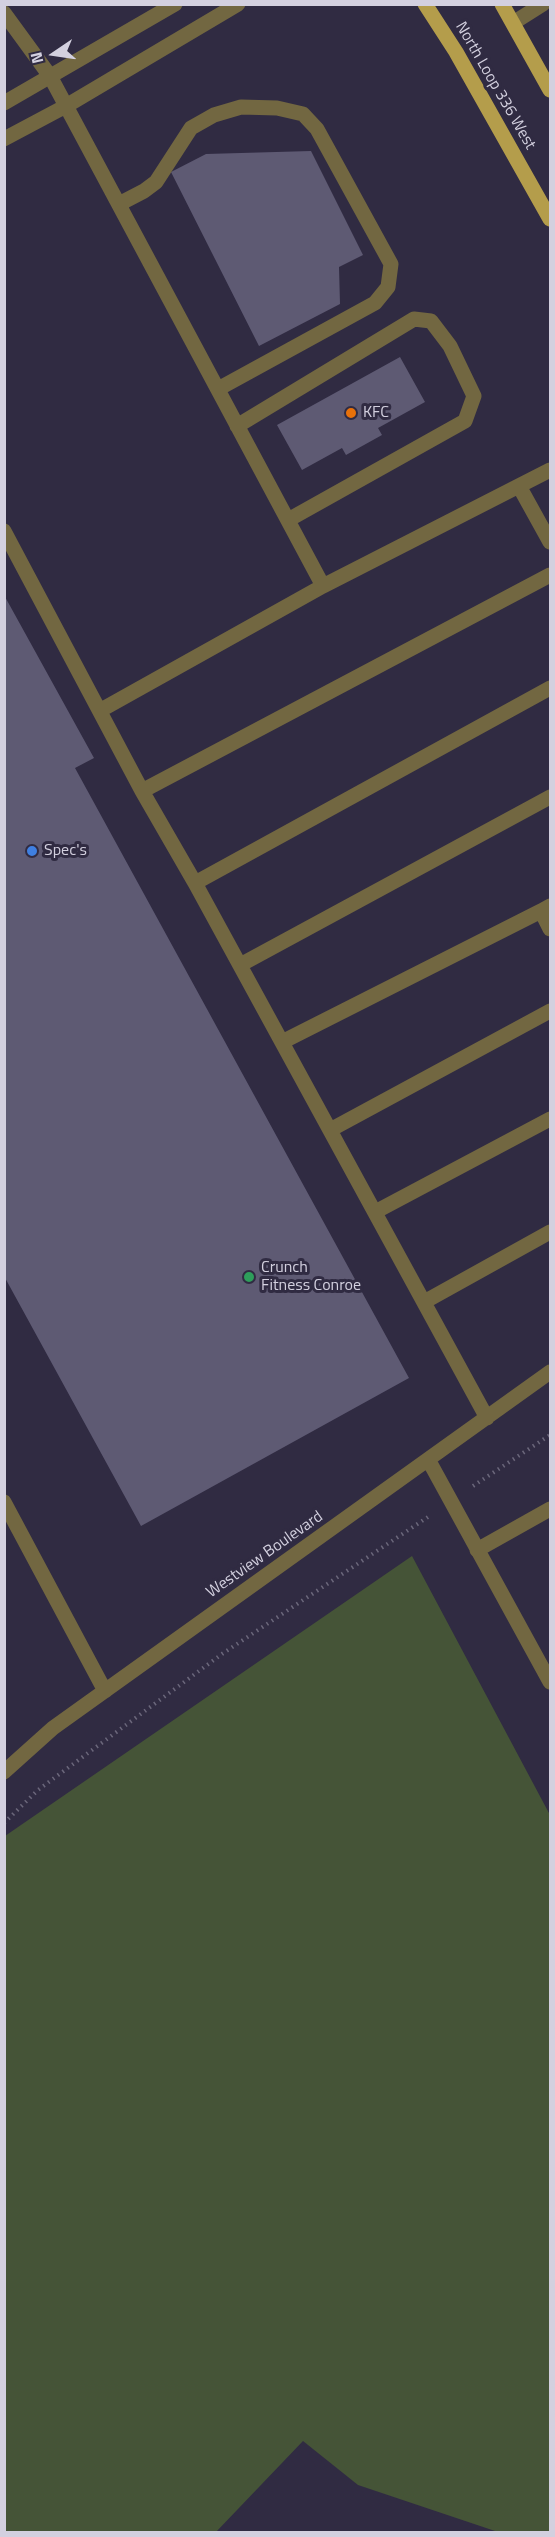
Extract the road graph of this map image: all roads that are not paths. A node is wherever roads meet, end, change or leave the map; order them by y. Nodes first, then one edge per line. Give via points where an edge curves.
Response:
1 (175, 4) edge
2 (238, 4) edge
3 (425, 4) edge
4 (502, 4) edge
5 (543, 4) edge
6 (4, 13) edge
7 (513, 23) junction
8 (50, 76) junction
9 (550, 90) edge
10 (4, 103) edge
11 (66, 106) junction
12 (4, 139) edge
13 (119, 204) junction
14 (550, 219) edge
15 (218, 389) junction
16 (237, 426) junction
17 (550, 470) edge
18 (519, 486) junction
19 (288, 520) junction
20 (4, 531) edge
21 (550, 542) edge
22 (550, 575) edge
23 (324, 586) junction
24 (550, 688) edge
25 (101, 710) junction
26 (142, 791) junction
27 (550, 797) edge
28 (195, 883) junction
29 (546, 908) edge
30 (550, 929) edge
31 (240, 964) junction
32 (550, 1011) edge
33 (282, 1042) junction
34 (550, 1119) edge
35 (330, 1130) junction
36 (375, 1212) junction
37 (550, 1232) edge
38 (424, 1302) junction
39 (550, 1372) edge
40 (487, 1418) junction
41 (429, 1461) junction
42 (4, 1502) edge
43 (550, 1509) edge
44 (477, 1550) junction
45 (550, 1682) edge
46 (105, 1691) junction
47 (4, 1772) edge

1 - 8 street
2 - 11 street
3 - 14 main road, North Loop 336 West
4 - 7 main road
5 - 7 street
6 - 8 street
7 - 9 main road
8 - 10 street
8 - 11 street
11 - 12 street
11 - 13 street
13 - 15 street
13 - 15 street via 156,182 191,128 241,107 277,108 303,114 317,129 391,264 388,287 375,303
15 - 16 street
16 - 19 street
16 - 19 street via 414,319 431,321 450,346 474,396 465,421
17 - 18 street
18 - 21 street
18 - 23 street
19 - 23 street
20 - 25 street
22 - 26 street
23 - 25 street
24 - 28 street
25 - 26 street
26 - 28 street
27 - 31 street
28 - 31 street
29 - 30 street
29 - 33 street
31 - 33 street
32 - 35 street
33 - 35 street
34 - 36 street
35 - 36 street
36 - 38 street
37 - 38 street
38 - 40 street
39 - 40 street, Westview Boulevard
40 - 41 street, Westview Boulevard
41 - 44 street
41 - 46 street, Westview Boulevard
42 - 46 street
43 - 44 street
44 - 45 street
46 - 47 street, Westview Boulevard via 53,1728

